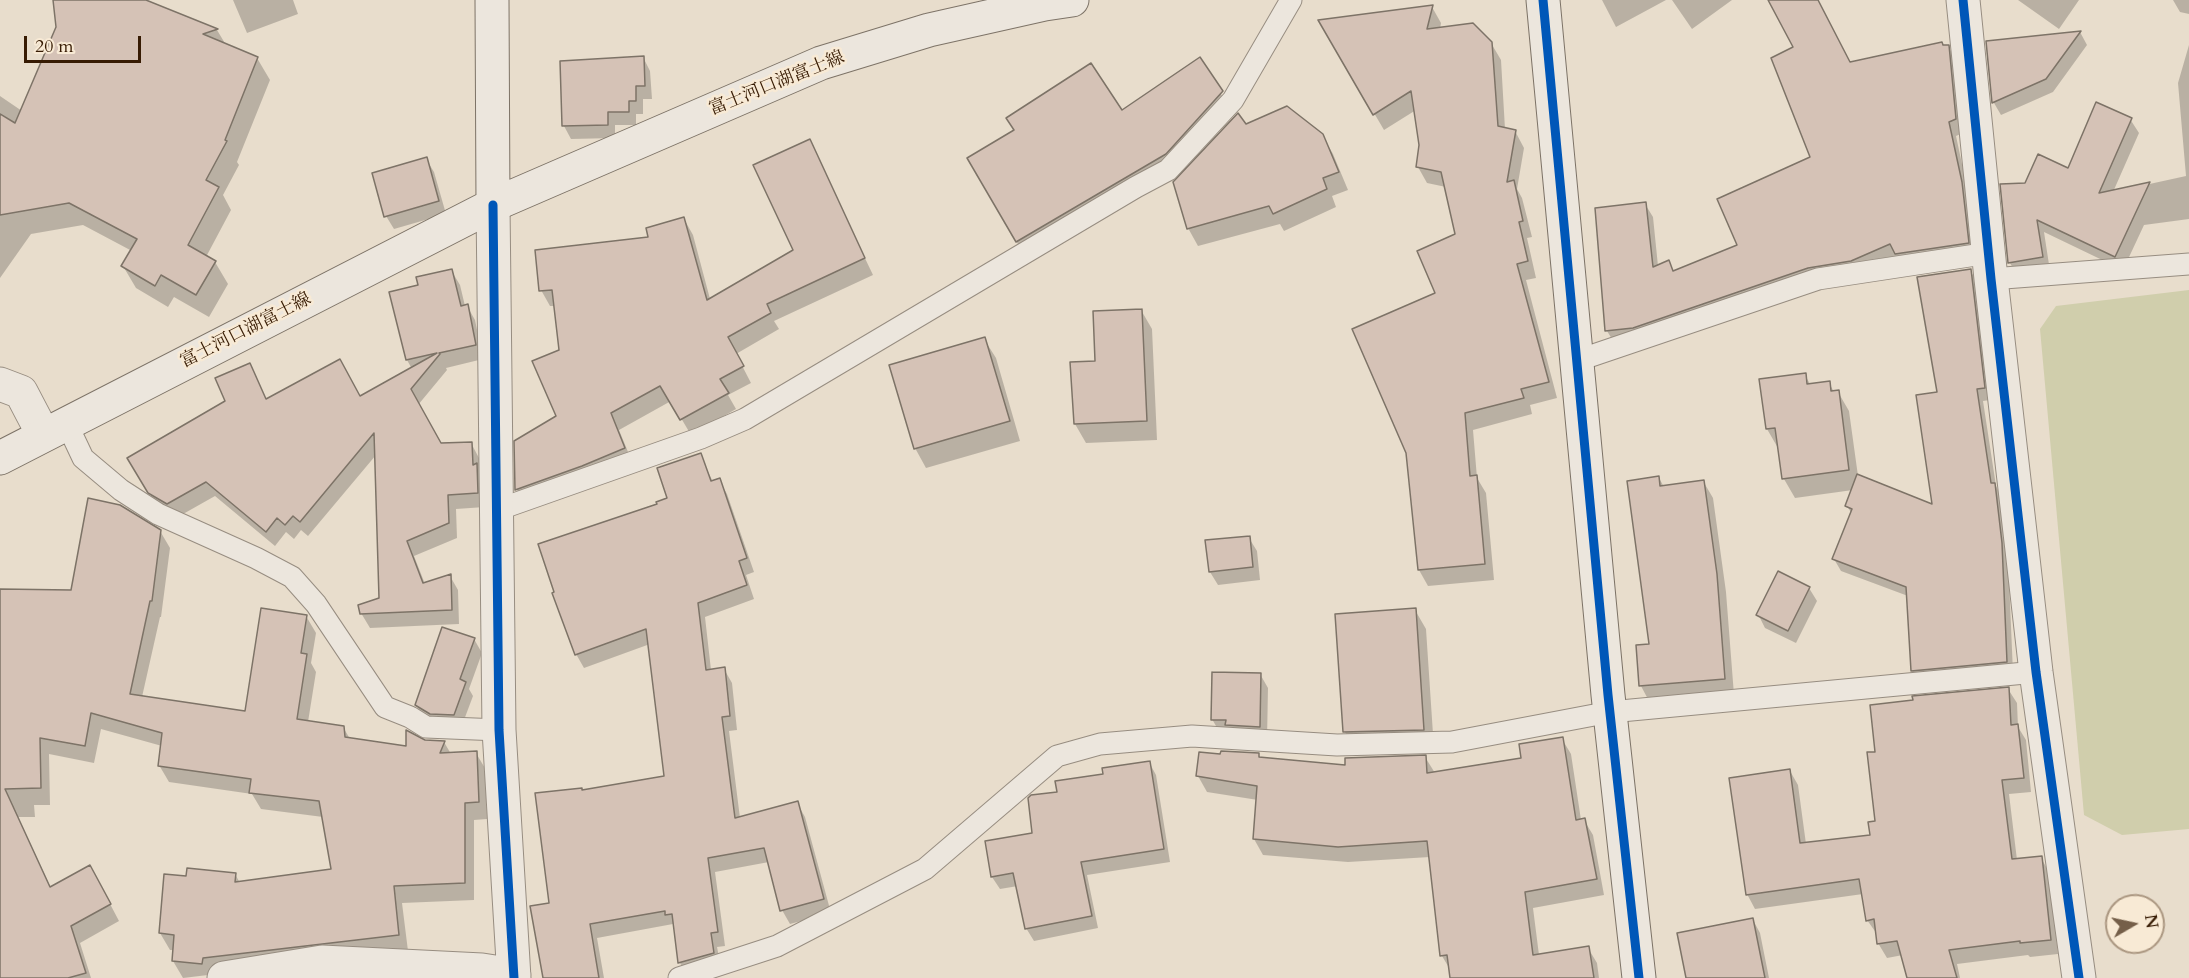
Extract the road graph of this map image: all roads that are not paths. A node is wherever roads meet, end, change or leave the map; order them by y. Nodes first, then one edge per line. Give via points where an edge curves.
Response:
1 (492, 0) edge
2 (1072, 0) edge
3 (1291, 0) edge
4 (1543, 0) edge
5 (1963, 0) edge
6 (493, 205) junction
7 (2189, 264) edge
8 (1990, 266) junction
9 (1576, 361) junction
10 (0, 384) edge
11 (55, 428) junction
12 (0, 458) edge
13 (497, 510) junction
14 (2036, 672) junction
15 (1610, 712) junction
16 (499, 730) junction
17 (514, 977) edge
18 (224, 978) edge
19 (679, 978) edge
20 (1639, 978) edge
21 (2079, 978) edge

1 - 6 street
2 - 6 street, 富士河口湖富士線 via 929,30 821,63
3 - 13 lane via 1233,100 1168,170 745,419
4 - 9 street
5 - 8 street
6 - 11 street, 富士河口湖富士線
6 - 13 street
7 - 8 lane
8 - 9 lane via 1818,279
8 - 14 street
9 - 15 street
10 - 11 street via 21,392
11 - 12 street, 富士河口湖富士線
11 - 16 lane via 121,490 158,514 292,577 316,604 385,708 426,727
13 - 16 street
14 - 15 lane
14 - 21 street
15 - 19 lane via 1452,742 1337,745 1192,736 1100,744 1058,756 926,869 777,946
15 - 20 street
16 - 17 street
17 - 18 street via 482,970 322,962

